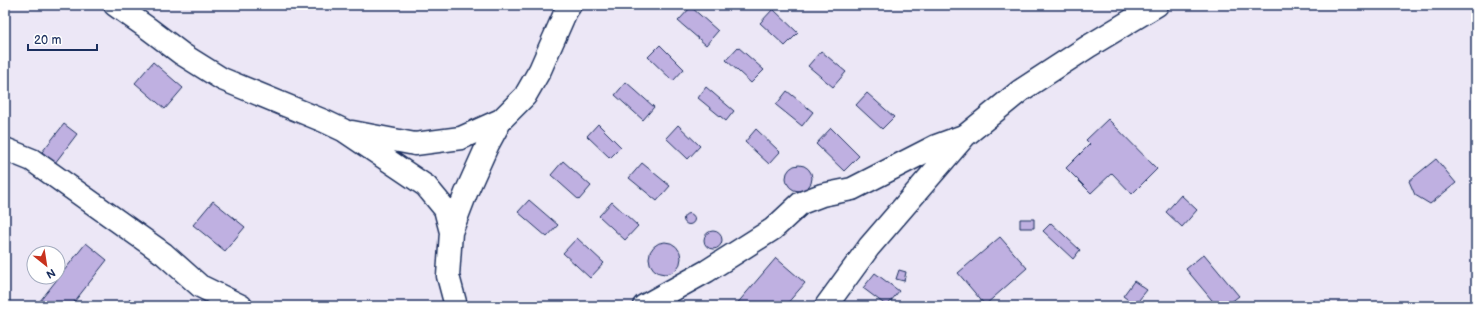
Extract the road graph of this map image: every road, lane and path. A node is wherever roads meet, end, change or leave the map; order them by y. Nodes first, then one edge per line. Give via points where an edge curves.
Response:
1 (115, 5) edge
2 (570, 5) edge
3 (1157, 5) edge
4 (501, 120) junction
5 (343, 130) junction
6 (966, 135) junction
7 (5, 149) edge
8 (451, 232) junction
9 (241, 306) edge
10 (456, 306) edge
11 (644, 306) edge
12 (826, 306) edge

1 - 5 street via 182,54 222,79
2 - 4 street via 525,96
3 - 6 street via 1020,91
4 - 5 street via 461,138 415,144
4 - 8 street via 466,193
5 - 8 street via 426,186 445,209
6 - 11 street via 936,146 852,189 822,195 801,203 773,229 707,271
6 - 12 street via 869,247
7 - 9 street via 32,160 164,254 200,286
8 - 10 street via 448,276

